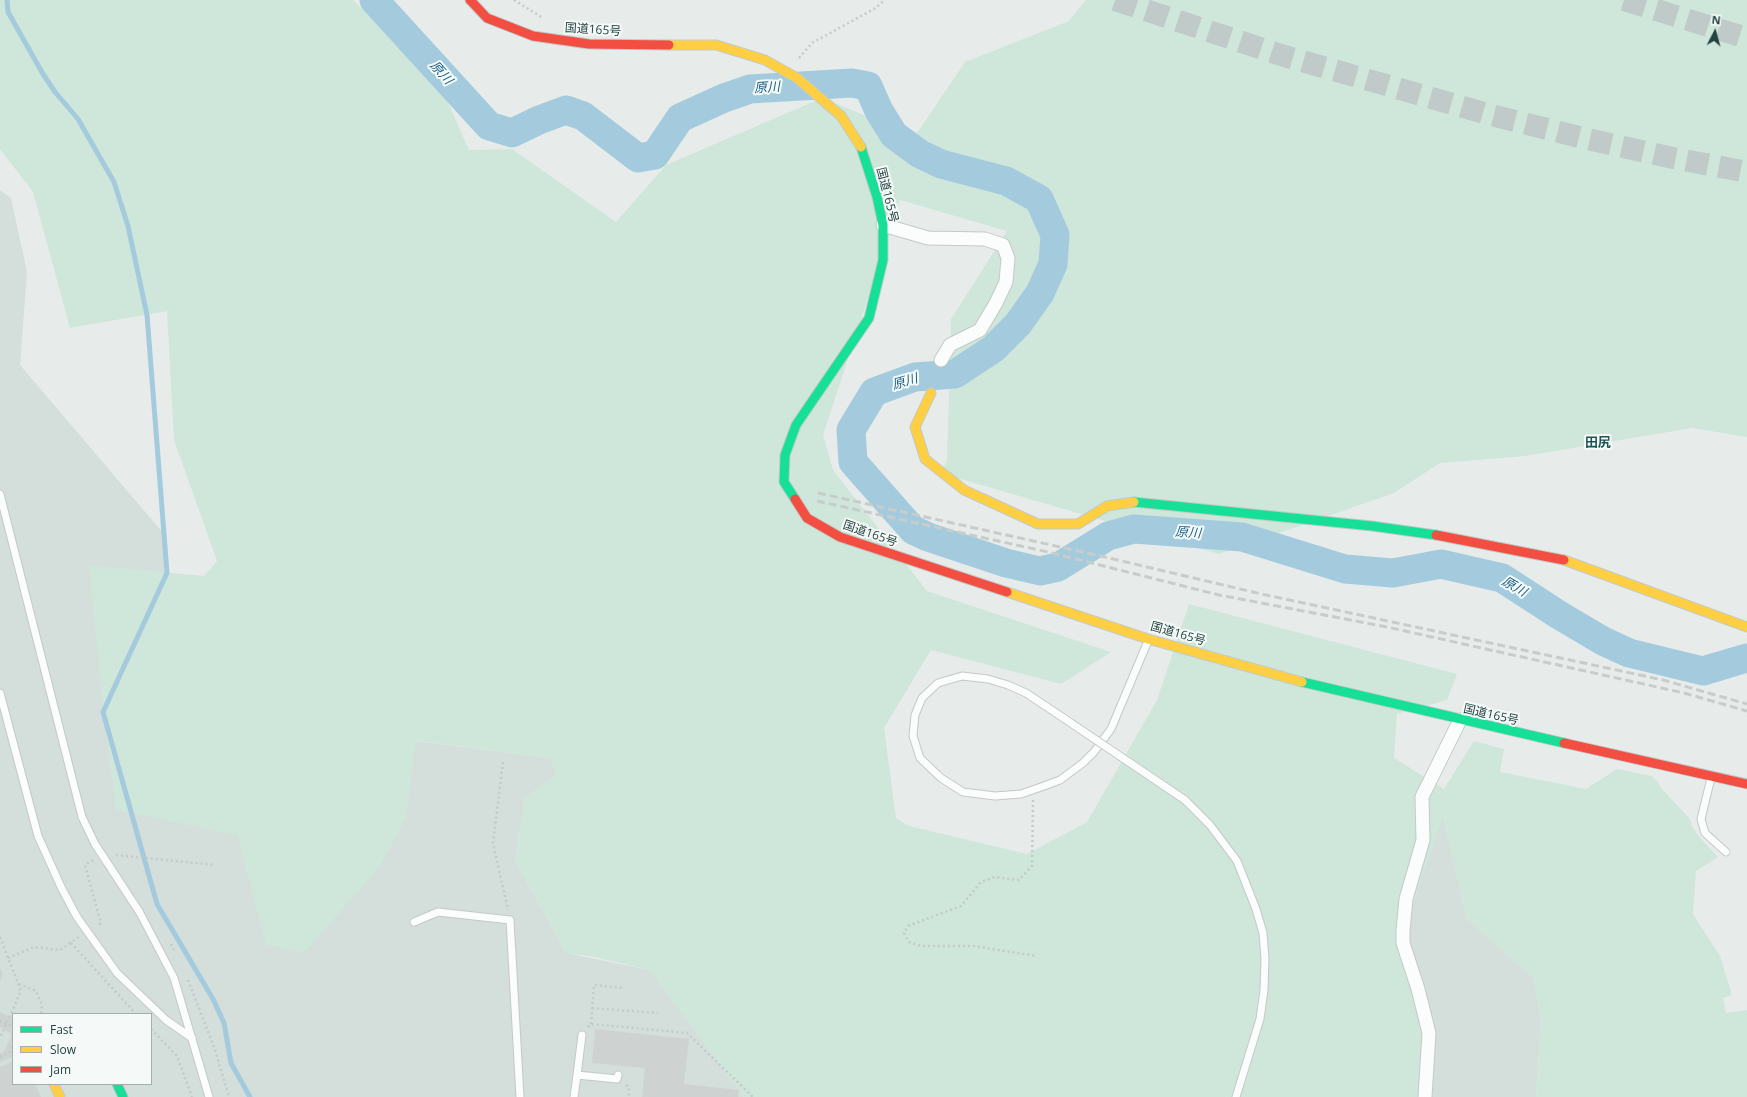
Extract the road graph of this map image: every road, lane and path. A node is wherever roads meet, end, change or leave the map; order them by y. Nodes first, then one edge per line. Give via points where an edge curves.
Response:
1 (470, 0) edge
2 (885, 0) edge
3 (787, 72) junction
4 (883, 225) junction
5 (941, 360) dead end
6 (932, 393) dead end
7 (0, 494) edge
8 (1747, 627) edge
9 (1148, 639) junction
10 (0, 693) edge
11 (1460, 720) junction
12 (503, 762) dead end
13 (1712, 776) junction
14 (1747, 784) edge
15 (1034, 790) junction
16 (1726, 852) dead end
17 (124, 856) dead end
18 (92, 860) dead end
19 (215, 865) dead end
20 (510, 920) junction
21 (414, 922) dead end
22 (96, 926) dead end
23 (0, 937) edge
24 (171, 944) dead end
25 (1038, 956) dead end
26 (177, 957) dead end
27 (8, 958) junction
28 (186, 976) dead end
29 (18, 983) junction
30 (624, 988) dead end
31 (592, 1008) junction
32 (41, 1013) edge
33 (135, 1013) edge
34 (658, 1013) dead end
35 (0, 1021) edge
36 (7, 1023) junction
37 (591, 1024) junction
38 (12, 1026) edge
39 (152, 1030) edge
40 (582, 1035) joint
41 (0, 1038) edge
42 (192, 1038) junction
43 (12, 1046) edge
44 (0, 1057) edge
45 (577, 1074) junction
46 (618, 1074) dead end
47 (54, 1085) edge
48 (117, 1085) edge
49 (60, 1097) edge
50 (123, 1097) edge
51 (192, 1097) edge
52 (209, 1097) edge
53 (229, 1097) edge
54 (520, 1097) edge
55 (574, 1097) edge
56 (753, 1097) edge
57 (1236, 1097) edge
58 (1426, 1097) edge

1 - 3 main road, 国道165号 via 487,18 532,36 589,44 716,45 765,60
2 - 3 path via 874,9 812,43
3 - 4 main road, 国道165号 via 841,116 863,150
4 - 5 street via 928,238 985,239 1003,245 1008,258 1006,282 996,303 980,330 950,346
4 - 9 main road, 国道165号 via 883,260 869,318 796,425 785,455 784,482 807,518 840,537
6 - 8 main road via 915,427 925,459 964,490 1038,524 1078,524 1107,506 1137,502 1380,527 1461,539 1570,561
7 - 42 lane via 82,817 95,844 140,913 165,959 174,978
9 - 11 main road, 国道165号 via 1296,680
9 - 15 lane via 1111,729 1094,752 1060,780
10 - 42 lane via 38,836 62,889 117,973 166,1020
11 - 13 main road, 国道165号
11 - 58 street via 1422,797 1423,840 1406,899 1403,931 1403,943 1429,1033
12 - 20 path via 494,844
13 - 14 main road, 国道165号
13 - 16 lane via 1701,818 1705,833
15 - 25 path via 1032,866 1019,880 995,877 981,882 961,906 908,926 904,933 909,942 921,946 973,946
15 - 57 lane, bridge via 995,796 963,792 941,778 920,758 913,736 915,715 922,698 938,683 962,676 988,679 1026,693 1185,800 1210,825 1237,862 1263,933 1264,990 1260,1019
17 - 19 path
18 - 22 path via 85,864 101,923
20 - 21 lane via 438,912
20 - 54 lane
23 - 27 path
24 - 26 path
27 - 29 path
27 - 33 path via 34,947 60,950 72,942
28 - 53 path via 214,1047
29 - 32 path via 36,991 42,1005
29 - 36 path via 21,991
30 - 31 path via 594,985
31 - 34 path
31 - 37 path
35 - 36 path
36 - 38 path
36 - 41 path
37 - 40 path
37 - 56 path via 687,1033
39 - 51 path via 177,1056
40 - 45 lane
42 - 52 lane
43 - 44 path via 9,1053
45 - 46 lane via 617,1078
45 - 55 lane
47 - 49 main road
48 - 50 main road

